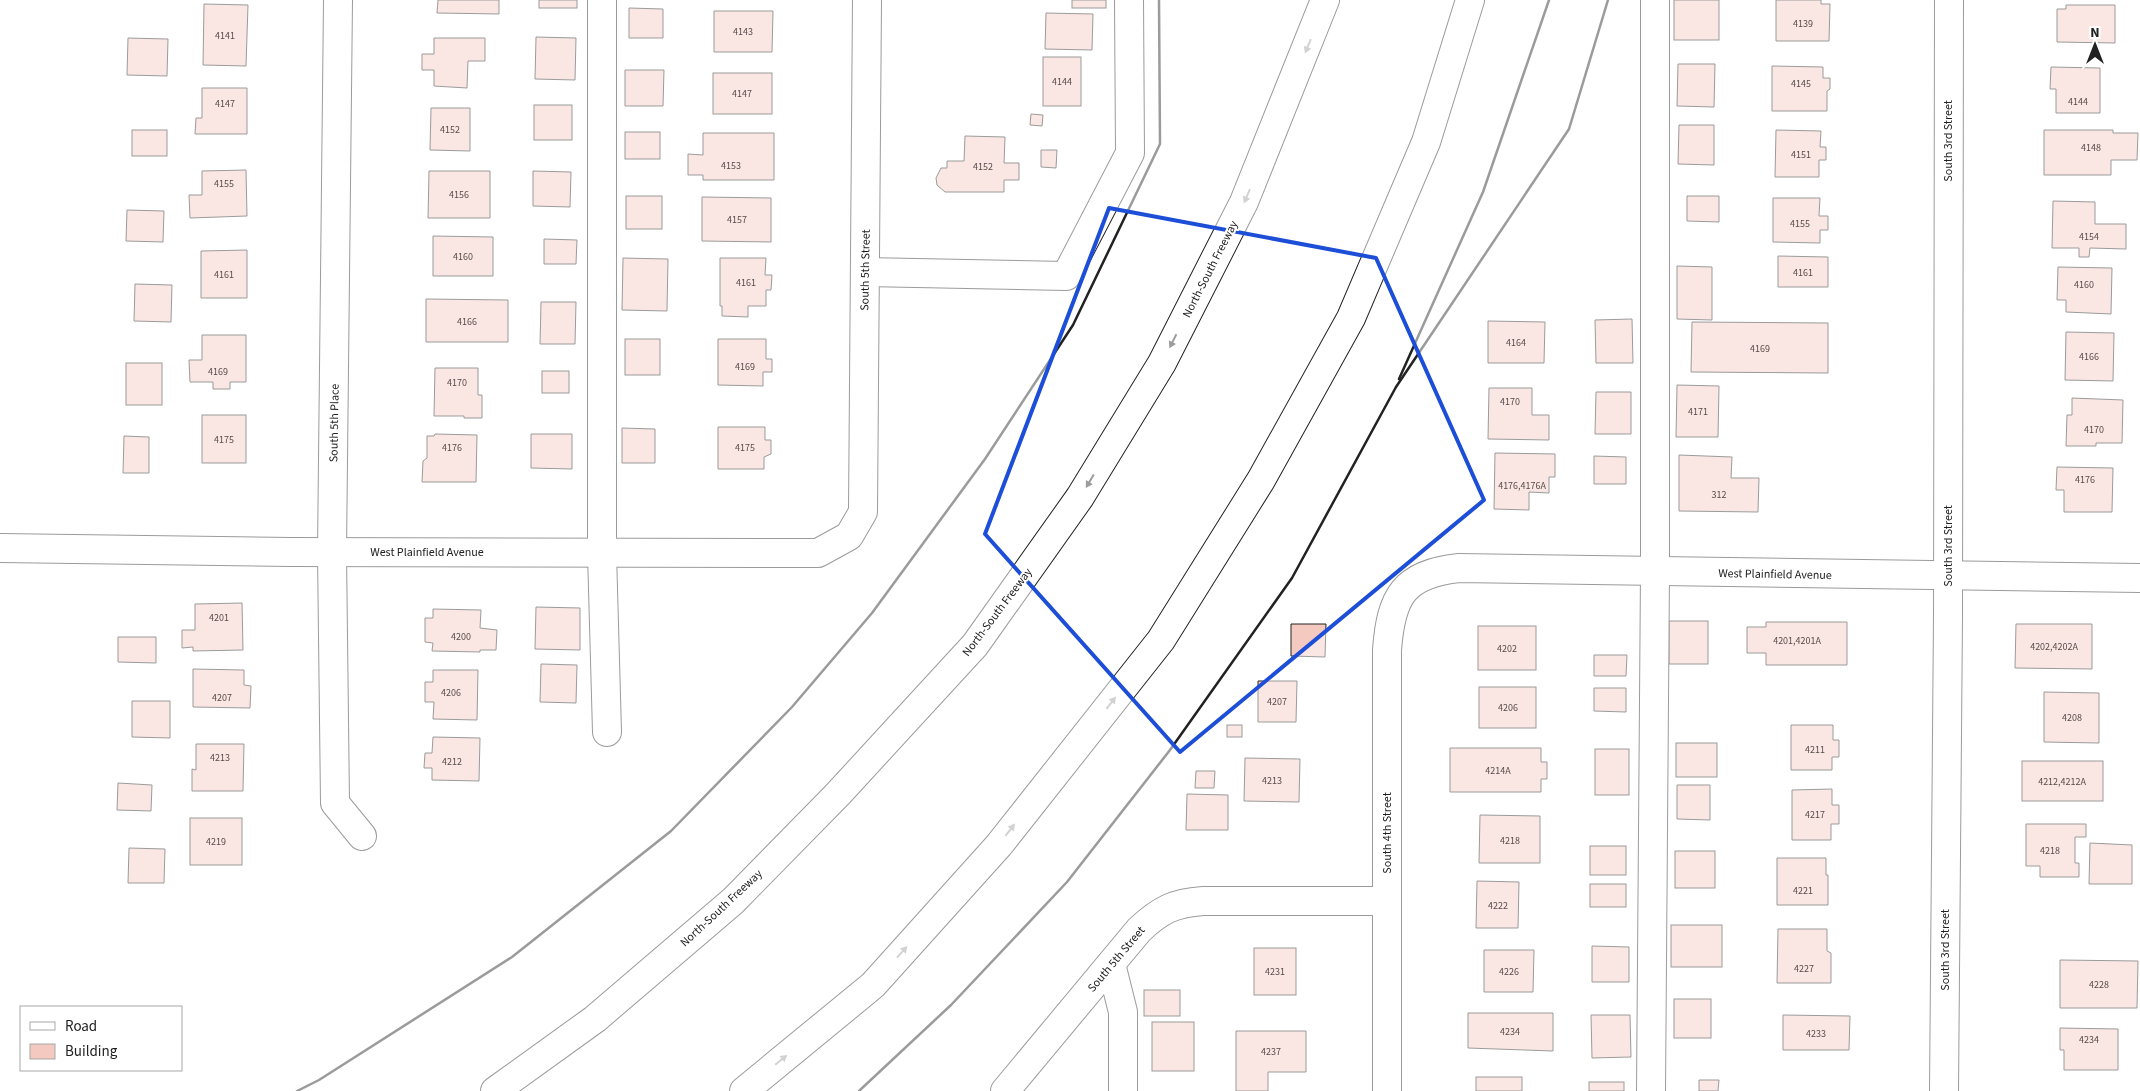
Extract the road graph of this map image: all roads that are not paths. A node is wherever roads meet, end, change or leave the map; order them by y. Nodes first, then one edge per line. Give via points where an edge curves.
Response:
1 (338, 0) edge
2 (602, 0) edge
3 (867, 0) edge
4 (1129, 0) edge
5 (1325, 0) edge
6 (1470, 0) edge
7 (1655, 0) edge
8 (1948, 0) edge
9 (865, 272) junction
10 (849, 536) joint
11 (0, 548) edge
12 (332, 552) junction
13 (602, 553) junction
14 (1655, 571) junction
15 (1948, 576) junction
16 (2140, 578) edge
17 (1413, 582) joint
18 (607, 732) dead end
19 (362, 836) dead end
20 (1386, 901) junction
21 (1111, 964) junction
22 (495, 1091) edge
23 (744, 1091) edge
24 (1005, 1091) edge
25 (1123, 1091) edge
26 (1386, 1091) edge
27 (1651, 1091) edge
28 (1944, 1091) edge

1 - 12 main road, South 5th Place
2 - 13 main road
3 - 9 main road, South 5th Street
4 - 9 main road via 1130,153 1066,276
5 -> 22 main road, North-South Freeway via 1244,202 1162,364 1080,498 975,645 838,794 733,900 595,1019
23 -> 6 main road via 873,985 999,845 1160,640 1261,480 1351,318 1426,142
7 - 14 main road
8 - 15 main road, South 3rd Street
9 - 10 main road, South 5th Street via 863,512
10 - 13 main road, West Plainfield Avenue via 818,553
11 - 12 main road, West Plainfield Avenue
12 - 13 main road, West Plainfield Avenue
12 - 19 main road, South 5th Place via 335,803
13 - 18 main road
14 - 15 main road, West Plainfield Avenue
14 - 17 main road, West Plainfield Avenue via 1459,568 1427,574
14 - 27 main road
15 - 16 main road, West Plainfield Avenue
15 - 28 main road, South 3rd Street
17 - 20 main road, South 4th Street via 1394,609 1387,650
20 - 21 main road, South 5th Street via 1185,902 1154,916
20 - 26 main road, South 4th Street
21 - 24 main road, South 5th Street
21 - 25 main road via 1123,1012

